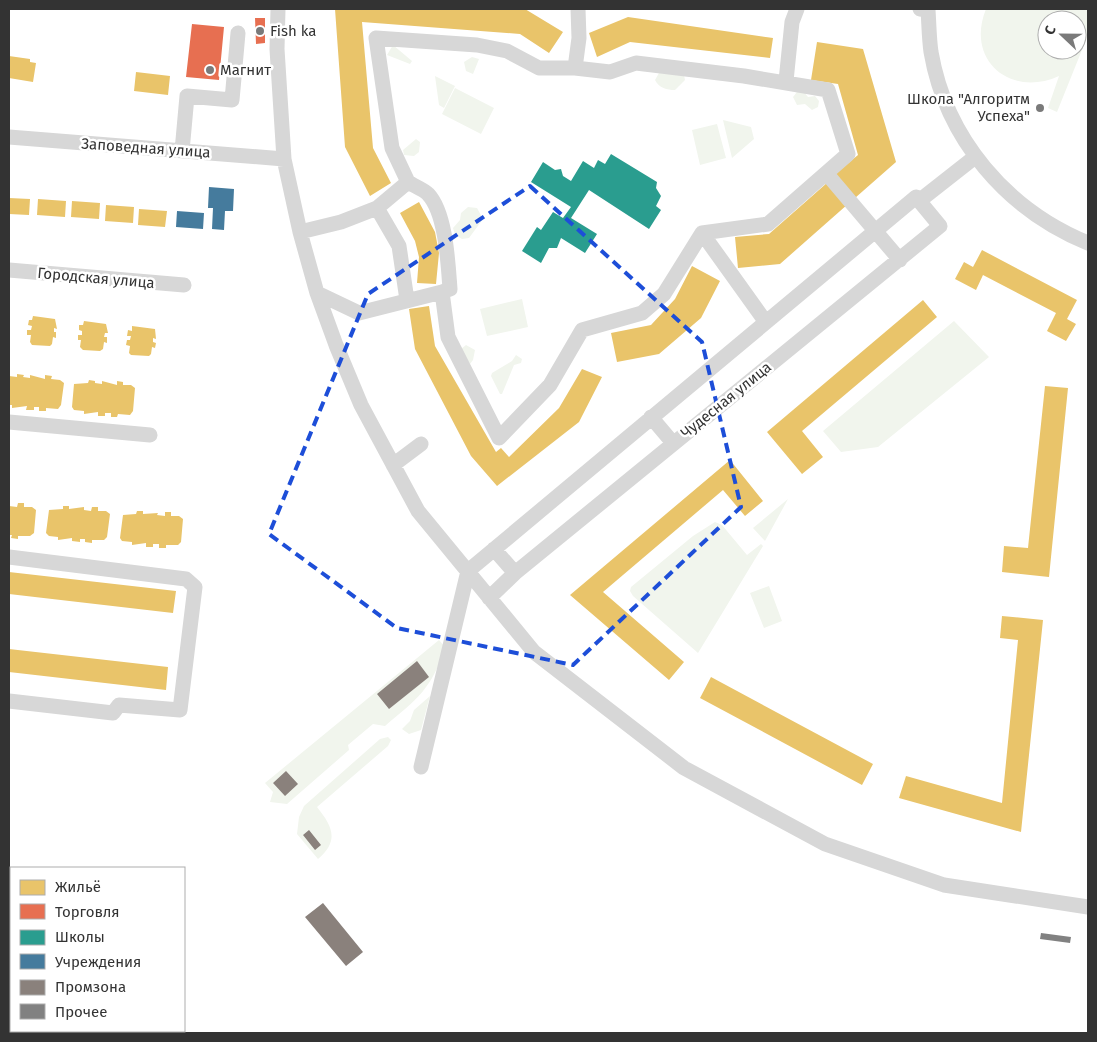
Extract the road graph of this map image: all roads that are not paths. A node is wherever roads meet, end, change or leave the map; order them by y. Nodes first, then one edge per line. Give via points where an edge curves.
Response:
1 (278, 9) edge
2 (578, 9) edge
3 (797, 9) edge
4 (920, 9) edge
5 (238, 33) dead end
6 (575, 68) junction
7 (786, 81) junction
8 (9, 137) edge
9 (182, 151) junction
10 (975, 157) junction
11 (284, 158) junction
12 (827, 174) junction
13 (408, 182) junction
14 (919, 200) junction
15 (377, 208) junction
16 (875, 229) junction
17 (300, 232) junction
18 (702, 233) junction
19 (1088, 243) edge
20 (900, 260) junction
21 (9, 270) edge
22 (184, 285) dead end
23 (442, 292) junction
24 (317, 293) junction
25 (408, 300) junction
26 (766, 321) junction
27 (651, 417) junction
28 (9, 422) edge
29 (150, 435) dead end
30 (673, 443) junction
31 (421, 444) dead end
32 (393, 465) junction
33 (494, 549) junction
34 (9, 557) edge
35 (468, 571) junction
36 (515, 573) junction
37 (489, 598) junction
38 (9, 701) edge
39 (421, 767) dead end
40 (1088, 907) edge

1 - 11 street via 277,49
2 - 6 street
3 - 7 street via 792,22
4 - 10 street via 928,10 931,52 942,92 958,130
5 - 9 street via 232,100 187,96
6 - 7 street via 610,72 636,63
6 - 13 street via 538,68 507,51 477,45 376,38 392,148
7 - 12 street via 828,90 848,154
8 - 9 street, Заповедная улица
9 - 11 street, Заповедная улица
10 - 14 street
10 - 19 street via 1012,197 1038,218
11 - 17 street
12 - 16 street
12 - 18 street via 768,224
13 - 15 street
13 - 23 street via 426,192 437,211 447,254 450,288
14 - 16 street via 916,196
14 - 20 street, Чудесная улица via 940,226
15 - 17 street via 341,222
15 - 25 street via 399,246
16 - 20 street
16 - 26 street
17 - 24 street
18 - 23 street via 664,294 642,313 582,330 550,385 499,438 448,336
18 - 26 street
20 - 30 street, Чудесная улица
21 - 22 street, Городская улица
23 - 25 street
24 - 25 street via 359,313
24 - 32 street via 361,405
26 - 27 street
27 - 30 street
27 - 33 street
28 - 29 street
30 - 36 street, Чудесная улица
31 - 32 street
32 - 35 street via 418,511
33 - 35 street
33 - 36 street
34 - 38 street via 186,579 195,587 180,710 119,705 113,713
35 - 37 street
35 - 39 street
36 - 37 street, Чудесная улица
37 - 40 street via 534,652 684,768 825,844 944,884

